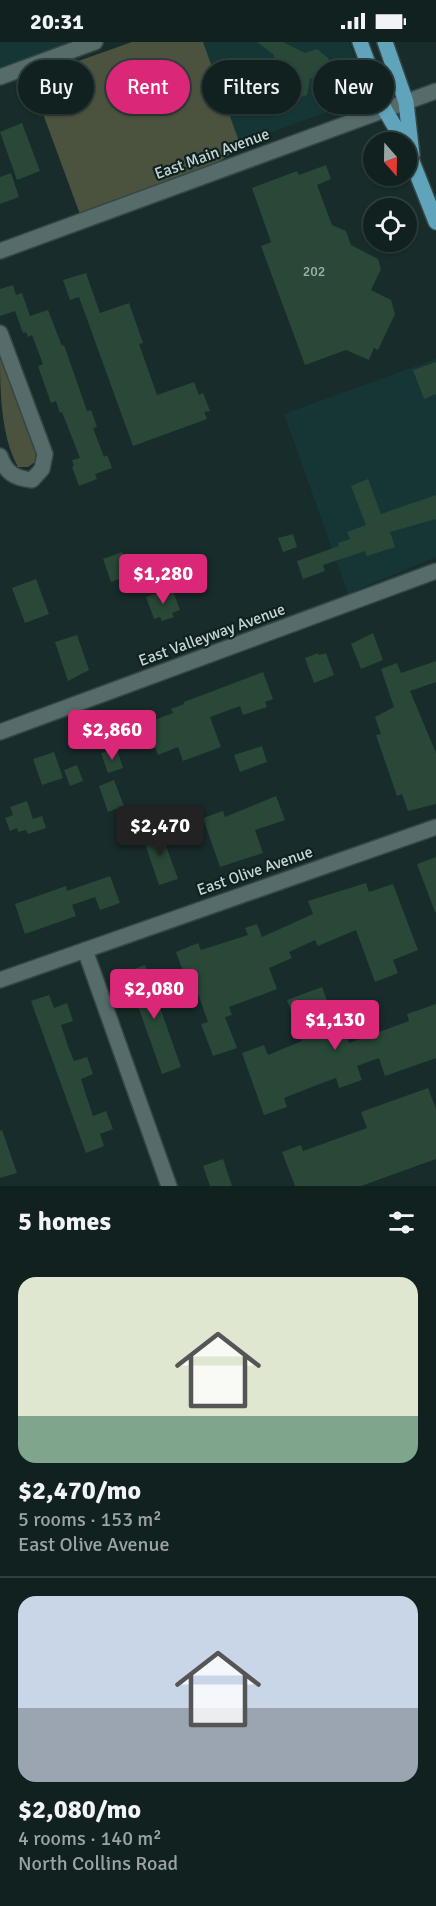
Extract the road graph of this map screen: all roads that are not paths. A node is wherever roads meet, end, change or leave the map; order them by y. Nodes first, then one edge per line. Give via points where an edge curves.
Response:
1 (95, 42) edge
2 (360, 42) edge
3 (385, 42) edge
4 (367, 60) edge
5 (0, 77) edge
6 (436, 91) edge
7 (406, 102) junction
8 (394, 107) edge
9 (374, 114) edge
10 (387, 114) edge
11 (398, 132) edge
12 (407, 132) edge
13 (417, 174) edge
14 (436, 222) edge
15 (0, 251) edge
16 (0, 333) edge
17 (0, 456) edge
18 (436, 571) edge
19 (0, 732) edge
20 (436, 827) edge
21 (86, 950) junction
22 (0, 980) edge
23 (169, 1186) edge

1 - 5 street
2 - 4 main road
3 - 7 main road
6 - 7 street, East Main Avenue
7 - 8 street, East Main Avenue
7 - 12 main road
9 - 15 street, East Main Avenue
10 - 11 main road
13 - 14 main road
16 - 17 street via 45,454 42,469 32,480 16,478 4,468
18 - 19 street, East Valleyway Avenue
20 - 21 street, East Olive Avenue
21 - 22 street, East Olive Avenue
21 - 23 street

